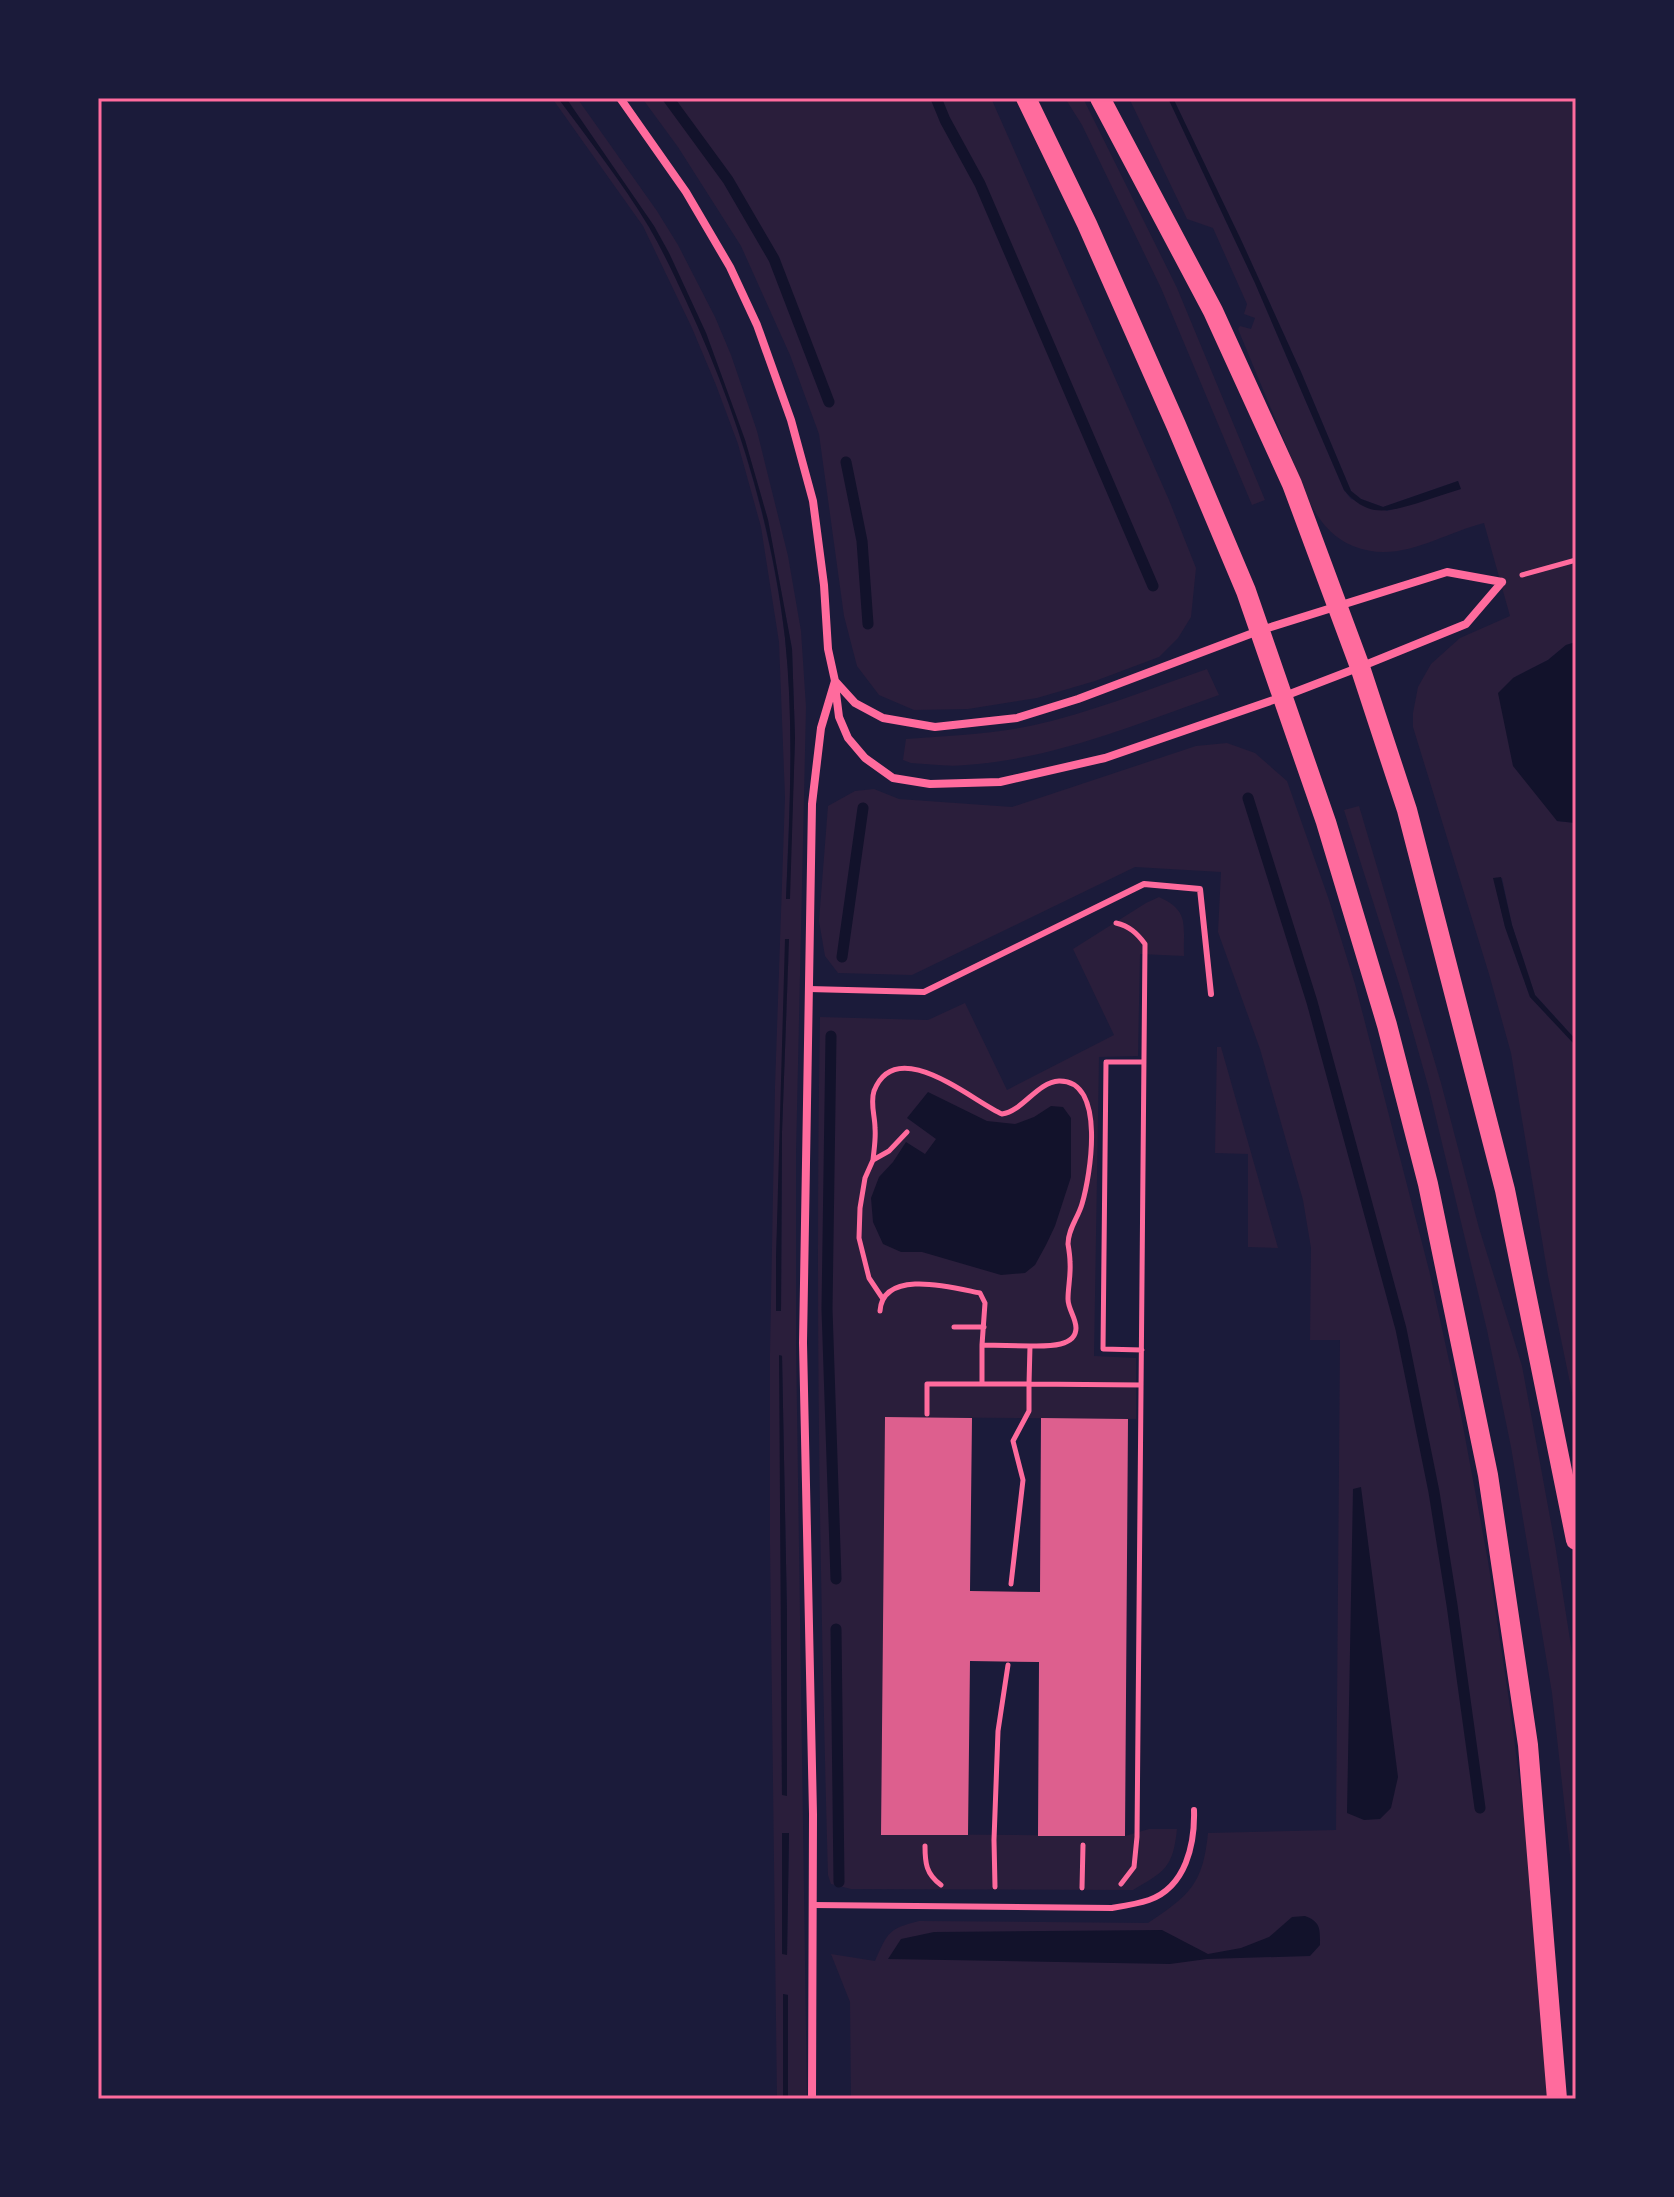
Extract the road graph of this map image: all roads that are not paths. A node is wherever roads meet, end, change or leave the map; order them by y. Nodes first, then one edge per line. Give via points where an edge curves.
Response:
1 (620, 98) edge
2 (1026, 98) edge
3 (1100, 98) edge
4 (1337, 605) junction
5 (1261, 630) junction
6 (1360, 667) junction
7 (835, 681) junction
8 (1282, 697) junction
9 (809, 989) junction
10 (1211, 994) dead end
11 (1576, 1540) edge
12 (1194, 1810) dead end
13 (813, 1905) junction
14 (812, 2099) edge
15 (1557, 2099) edge

1 - 7 street via 686,192 730,267 767,352 813,501
2 - 5 main road via 1164,396
3 - 4 main road via 1213,311 1292,484
4 - 5 street
4 - 6 main road
4 - 6 street via 1447,572 1502,582 1466,624
5 - 7 street via 1017,718 935,727 883,718 855,703
5 - 8 main road
6 - 8 street
6 - 11 main road via 1407,810 1505,1190
7 - 8 street via 839,717 865,758 893,778 930,784 1000,782 1105,758
7 - 9 street via 821,728 812,804
8 - 15 main road via 1387,1025 1428,1184 1485,1459 1528,1745
9 - 10 lane via 924,992 1144,884 1200,889
9 - 13 street via 803,1343
12 - 13 lane via 1195,1833 1187,1863 1171,1886 1132,1904
13 - 14 street

